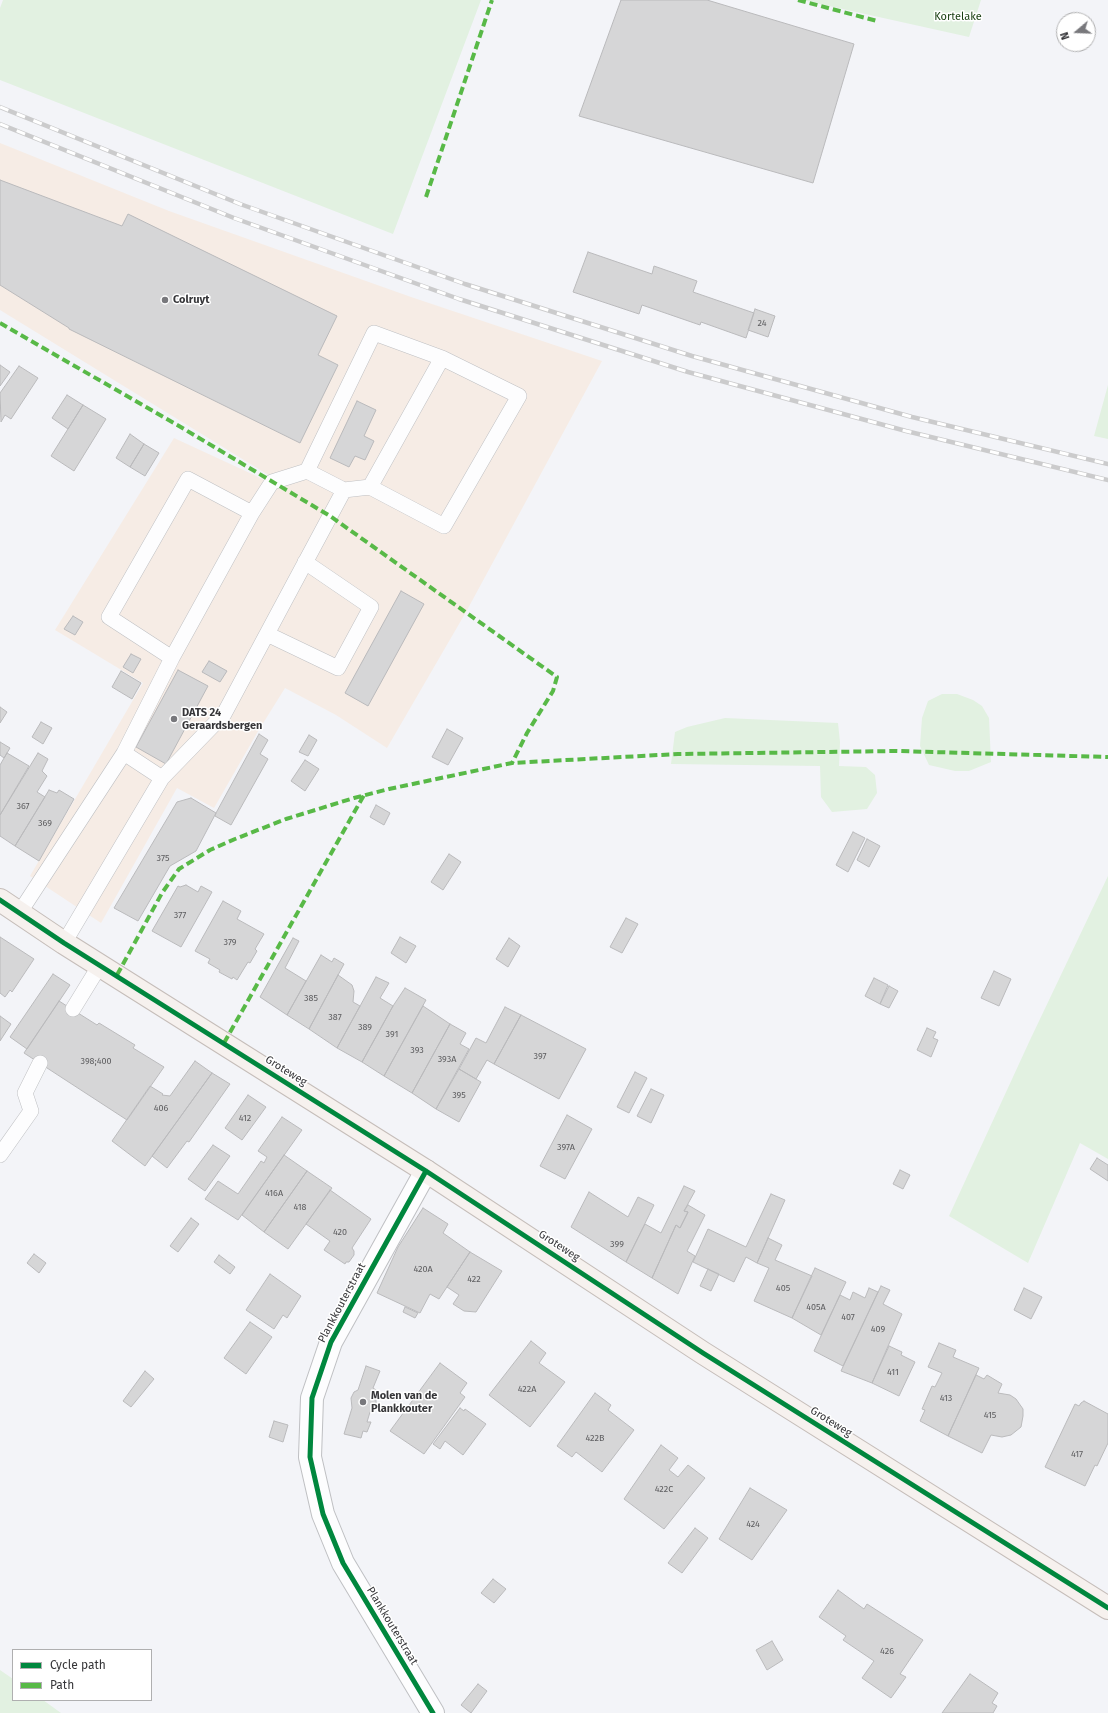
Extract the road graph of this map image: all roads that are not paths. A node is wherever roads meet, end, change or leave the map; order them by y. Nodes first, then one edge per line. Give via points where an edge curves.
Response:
1 (442, 358) junction
2 (307, 471) junction
3 (370, 487) junction
4 (344, 490) junction
5 (252, 513) junction
6 (305, 562) junction
7 (266, 634) junction
8 (172, 658) junction
9 (124, 753) junction
10 (162, 778) junction
11 (0, 900) edge
12 (20, 912) junction
13 (64, 942) junction
14 (100, 965) junction
15 (73, 1010) dead end
16 (40, 1063) dead end
17 (0, 1155) edge
18 (426, 1171) junction
19 (1108, 1608) edge
20 (433, 1713) edge

1 - 2 lane via 374,333
1 - 3 lane
1 - 3 lane via 519,396 444,526
2 - 4 lane
2 - 5 lane via 272,482
3 - 4 lane
4 - 6 lane
5 - 8 lane
5 - 8 lane via 188,479 109,617
6 - 7 lane
6 - 7 lane via 371,607 338,668
7 - 10 lane via 224,714
8 - 9 lane
9 - 10 lane
9 - 12 lane
10 - 13 lane
11 - 12 main road, Groteweg
12 - 13 main road, Groteweg
13 - 14 main road, Groteweg
14 - 15 lane
14 - 18 main road, Groteweg
16 - 17 lane via 25,1093 31,1110
18 - 19 main road, Groteweg via 703,1353
18 - 20 street, Plankkouterstraat via 331,1342 312,1398 310,1457 322,1514 343,1563

